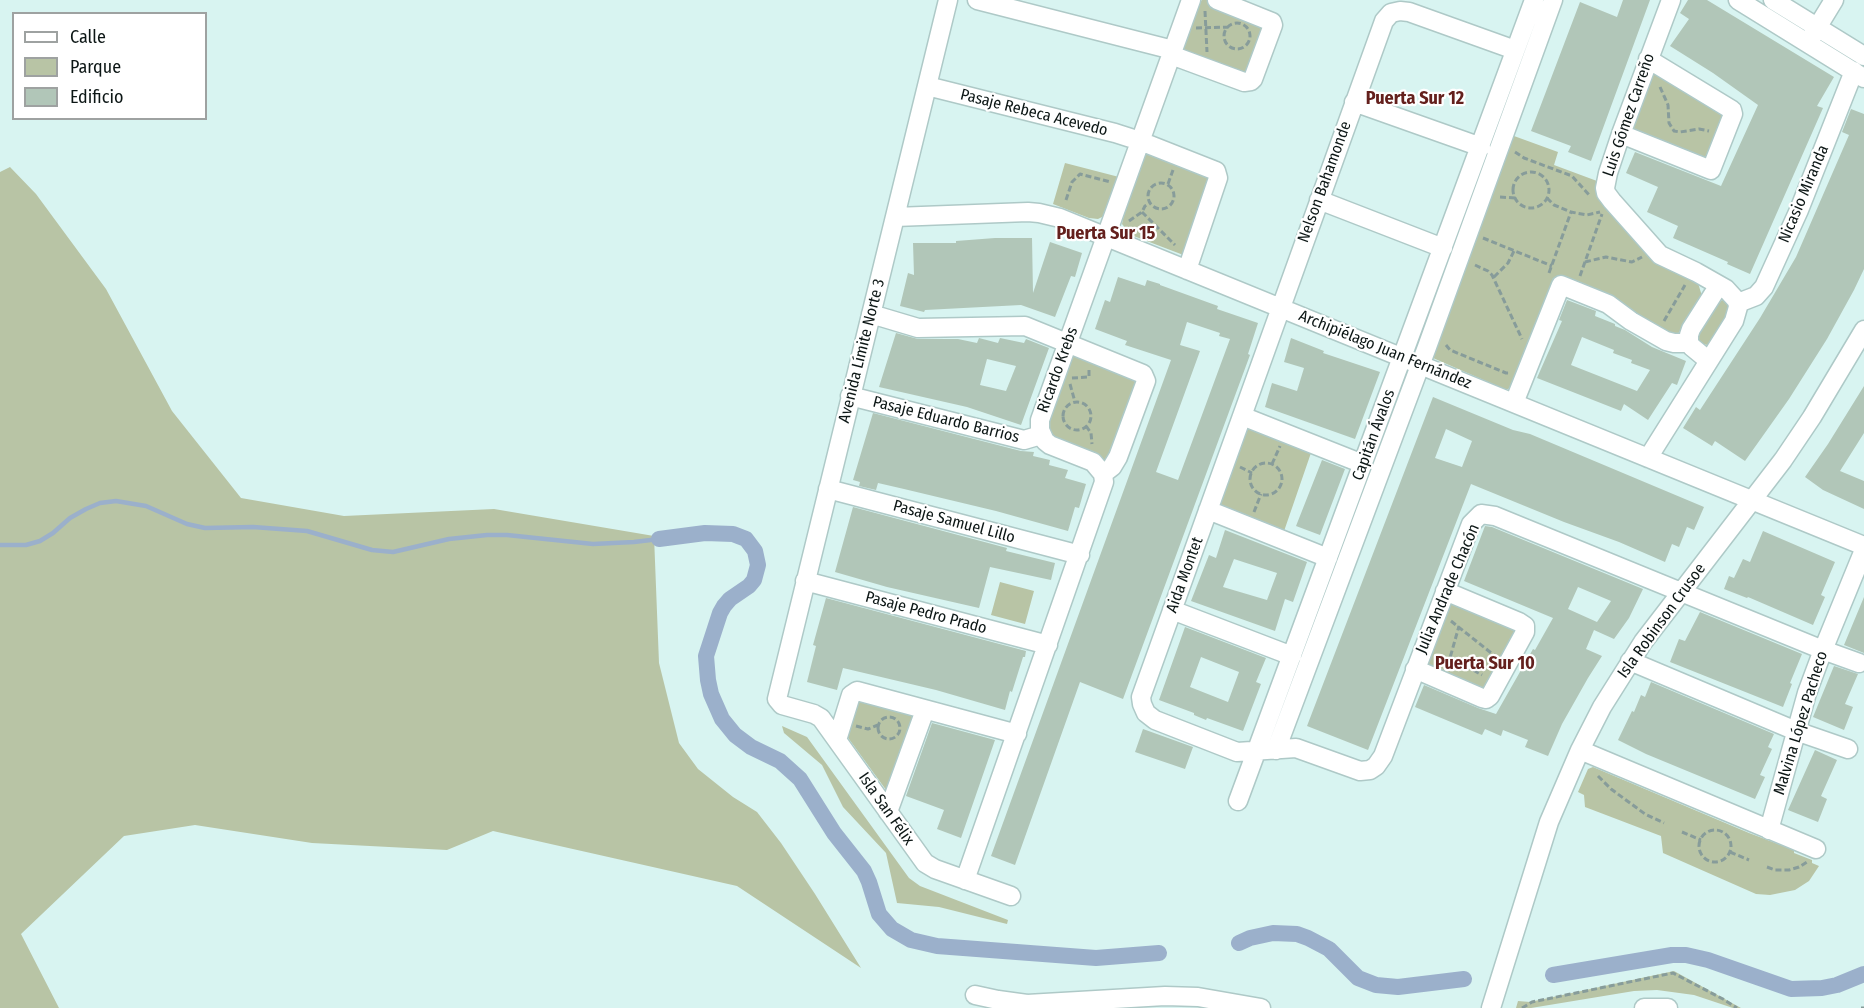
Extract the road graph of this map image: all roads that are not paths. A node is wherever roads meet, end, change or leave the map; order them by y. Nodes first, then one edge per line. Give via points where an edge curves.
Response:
1 (948, 0) edge
2 (977, 0) edge
3 (1534, 0) edge
4 (1553, 0) edge
5 (1671, 0) edge
6 (1738, 0) edge
7 (1773, 0) edge
8 (1834, 0) edge
9 (1204, 3) edge
10 (1390, 6) edge
11 (1813, 35) junction
12 (1515, 50) junction
13 (1172, 53) junction
14 (1647, 62) junction
15 (1861, 68) edge
16 (927, 86) junction
17 (1354, 102) junction
18 (1621, 134) junction
19 (1140, 141) junction
20 (1481, 147) junction
21 (1319, 200) junction
22 (895, 217) junction
23 (1106, 236) junction
24 (1443, 248) junction
25 (1187, 270) junction
26 (1719, 285) junction
27 (1738, 303) junction
28 (1280, 307) junction
29 (871, 314) junction
30 (1864, 330) edge
31 (1068, 343) junction
32 (1689, 343) junction
33 (1402, 358) junction
34 (1709, 361) junction
35 (1420, 365) junction
36 (850, 396) junction
37 (1514, 403) junction
38 (1242, 416) junction
39 (1041, 435) junction
40 (1648, 458) junction
41 (1363, 464) junction
42 (1103, 474) junction
43 (828, 489) junction
44 (1753, 501) junction
45 (1208, 510) junction
46 (1864, 548) edge
47 (1080, 555) junction
48 (1328, 558) junction
49 (805, 581) junction
50 (1445, 591) junction
51 (1682, 591) junction
52 (1172, 610) junction
53 (1048, 645) junction
54 (1823, 650) junction
55 (1292, 656) junction
56 (1630, 661) junction
57 (1860, 663) dead end
58 (1415, 669) junction
59 (778, 701) joint
60 (925, 710) junction
61 (1796, 730) junction
62 (839, 734) junction
63 (1017, 734) junction
64 (1848, 749) dead end
65 (1276, 750) junction
66 (1580, 750) junction
67 (1256, 752) junction
68 (1238, 801) dead end
69 (888, 812) junction
70 (1769, 830) junction
71 (1816, 849) road end
72 (966, 880) junction
73 (1011, 896) dead end
74 (975, 995) dead end
75 (1119, 1004) edge
76 (1234, 1005) edge
77 (1022, 1006) edge
78 (1261, 1008) edge
79 (1491, 1008) edge
80 (1644, 1008) edge
81 (1668, 1008) edge

1 - 16 street, Avenida Límite Norte 3
2 - 13 street
3 - 12 street, Capitán Ávalos
4 - 35 street, Capitán Ávalos
5 - 14 street, Luis Gómez Carreño
6 - 11 street
7 - 11 street
8 - 11 street
9 - 13 street, Ricardo Krebs via 1181,29
9 - 13 street via 1269,20 1273,25 1251,81
10 - 12 street, Nelson Bahamonde
10 - 17 street, Nelson Bahamonde
11 - 15 street
12 - 20 street, Capitán Ávalos
13 - 19 street, Ricardo Krebs
14 - 18 street, Luis Gómez Carreño
14 - 18 street via 1732,110 1724,139 1711,170
15 - 27 street, Nicasio Miranda via 1764,286 1756,296
16 - 19 street, Pasaje Rebeca Acevedo
16 - 22 street, Avenida Límite Norte 3
17 - 20 street
17 - 21 street, Nelson Bahamonde
18 - 26 street, Luis Gómez Carreño via 1606,180 1606,193 1660,255
19 - 23 street, Ricardo Krebs
19 - 25 street, Pasaje Rebeca Acevedo via 1214,170 1218,176
20 - 24 street, Capitán Ávalos
21 - 24 street
21 - 28 street, Nelson Bahamonde
22 - 23 street, Archipiélago Juan Fernández via 1039,213
22 - 29 street, Avenida Límite Norte 3
23 - 25 street, Archipiélago Juan Fernández
23 - 31 street, Ricardo Krebs
24 - 33 street, Capitán Ávalos
25 - 28 street, Archipiélago Juan Fernández
26 - 27 street, Luis Gómez Carreño
26 - 32 street via 1691,328
27 - 34 street via 1737,316
28 - 33 street, Archipiélago Juan Fernández
28 - 38 street, Aida Montet
29 - 31 street via 918,328 1025,326
29 - 36 street, Avenida Límite Norte 3
30 - 44 street, Isla Robinson Crusoe via 1812,417
31 - 39 street, Ricardo Krebs via 1040,420
31 - 42 street via 1145,376 1118,457
32 - 34 street
32 - 37 street via 1666,341 1608,304 1554,281
33 - 35 street, Archipiélago Juan Fernández
33 - 41 street, Capitán Ávalos
34 - 40 street
35 - 37 street, Archipiélago Juan Fernández
35 - 65 street, Capitán Ávalos
36 - 39 street, Pasaje Eduardo Barrios via 1024,440
36 - 43 street, Avenida Límite Norte 3
37 - 40 street, Archipiélago Juan Fernández
38 - 41 street
38 - 45 street, Aida Montet
39 - 42 street, Ricardo Krebs via 1050,445 1093,462
40 - 44 street, Archipiélago Juan Fernández
41 - 48 street, Capitán Ávalos
42 - 47 street via 1104,486
43 - 47 street, Pasaje Samuel Lillo
43 - 49 street, Avenida Límite Norte 3
44 - 46 street, Archipiélago Juan Fernández
44 - 51 street, Isla Robinson Crusoe
45 - 48 street
45 - 52 street, Aida Montet
46 - 54 street, Malvina López Pacheco
47 - 53 street
48 - 55 street, Capitán Ávalos
49 - 53 street, Pasaje Pedro Prado
49 - 59 street, Avenida Límite Norte 3
50 - 51 street, Julia Andrade Chacón via 1471,524 1481,514 1495,516
50 - 58 street, Julia Andrade Chacón
50 - 58 street via 1523,624 1525,632 1490,696 1484,699
51 - 54 street
51 - 56 street, Isla Robinson Crusoe
52 - 55 street
52 - 67 street, Aida Montet via 1142,697 1146,713 1237,752
53 - 63 street
54 - 57 street
54 - 61 street, Malvina López Pacheco
55 - 67 street, Capitán Ávalos
56 - 61 street
56 - 66 street, Isla Robinson Crusoe
58 - 65 street, Julia Andrade Chacón via 1383,756 1370,770 1360,771 1296,748
59 - 62 street, Isla San Félix via 818,716
60 - 62 street via 854,692
60 - 63 street
60 - 69 street
61 - 64 street
61 - 70 street, Malvina López Pacheco
62 - 69 street, Isla San Félix
63 - 72 street
65 - 67 street, Aida Montet
66 - 70 street
66 - 79 street, Isla Robinson Crusoe via 1549,822
67 - 68 street, Capitán Ávalos
69 - 72 street, Isla San Félix via 925,863
70 - 71 street
72 - 73 street, Isla San Félix
74 - 77 street
75 - 76 street via 1191,996
75 - 77 street
76 - 78 street
80 - 81 street

